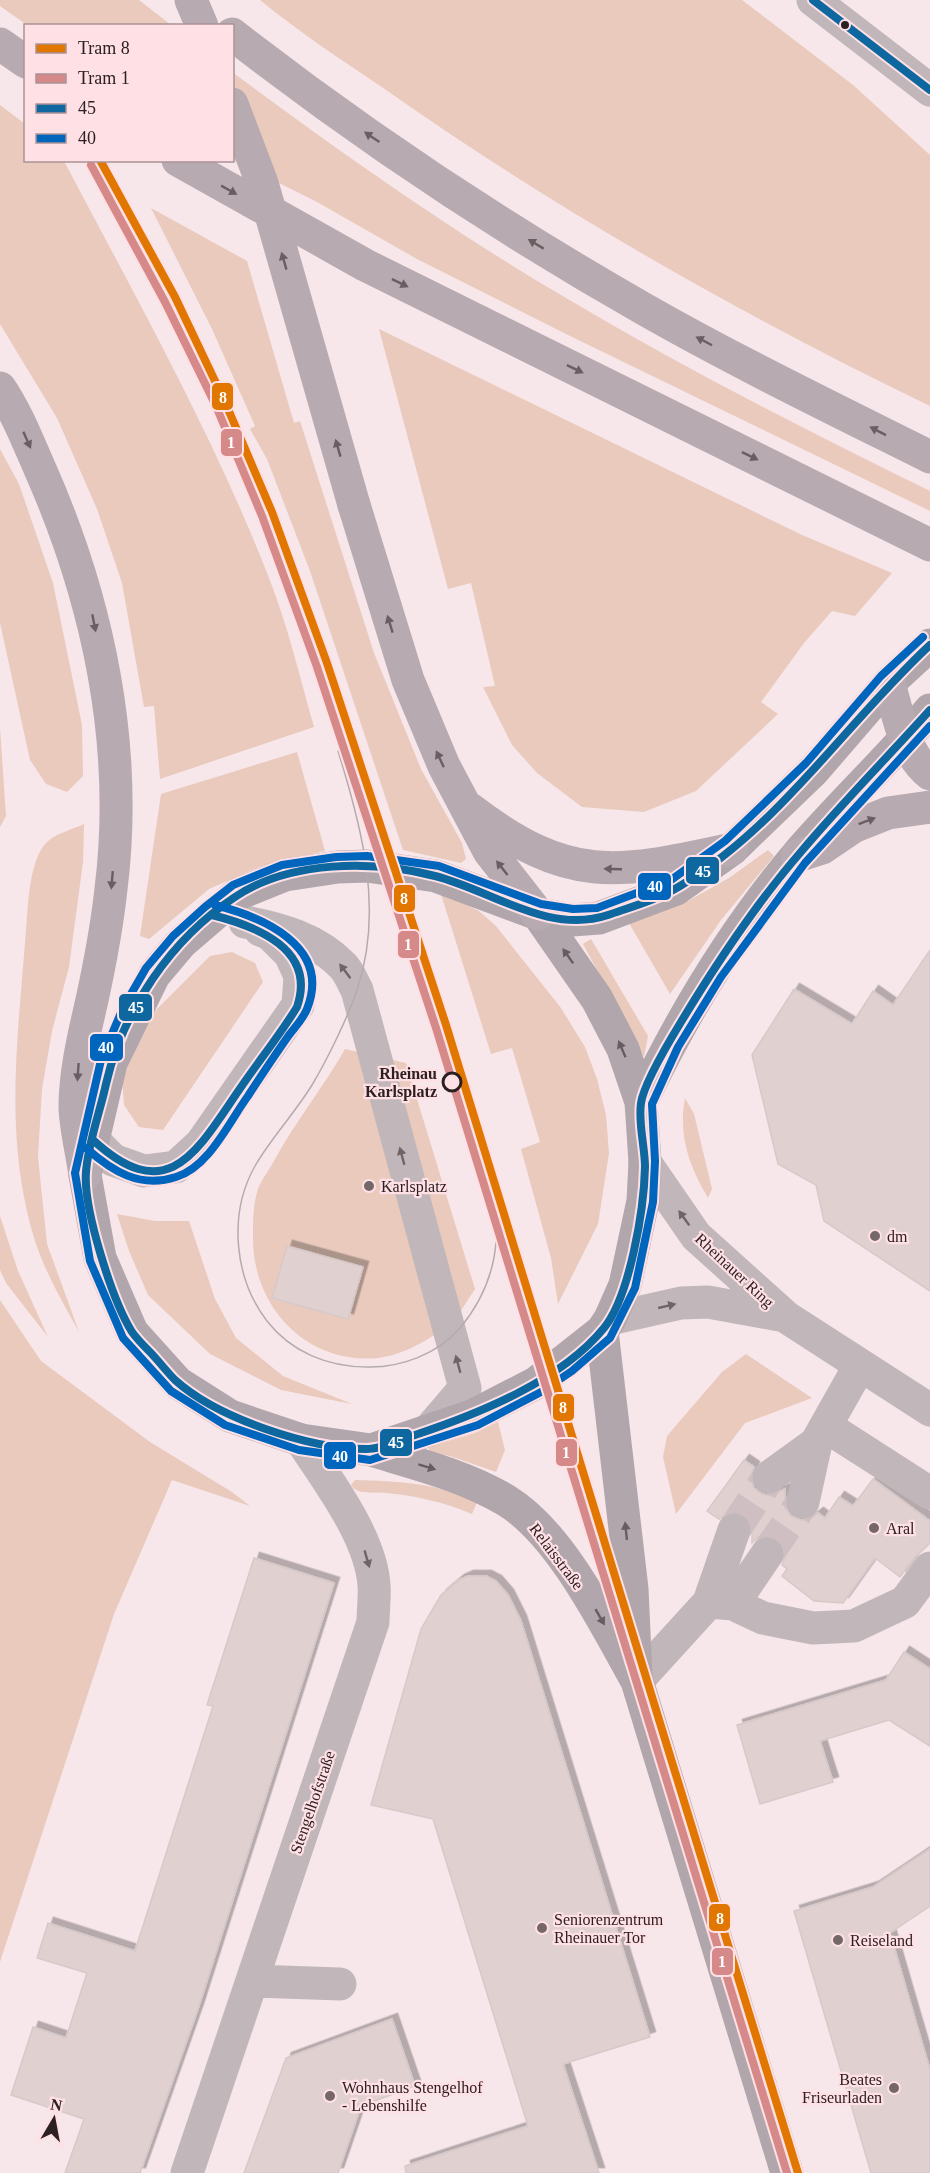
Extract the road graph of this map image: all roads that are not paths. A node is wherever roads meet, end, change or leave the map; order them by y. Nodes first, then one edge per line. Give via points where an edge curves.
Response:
1 (190, 0) edge
2 (813, 0) edge
3 (201, 24) edge
4 (219, 24) edge
5 (234, 36) edge
6 (0, 44) edge
7 (24, 61) edge
8 (930, 90) edge
9 (234, 109) edge
10 (182, 162) edge
11 (0, 388) edge
12 (930, 457) edge
13 (930, 545) edge
14 (930, 645) edge
15 (889, 683) junction
16 (930, 710) edge
17 (905, 740) junction
18 (930, 774) edge
19 (464, 805) junction
20 (930, 807) edge
21 (732, 849) junction
22 (797, 856) junction
23 (538, 914) junction
24 (212, 915) junction
25 (245, 922) junction
26 (641, 1102) junction
27 (93, 1140) junction
28 (645, 1161) junction
29 (85, 1175) junction
30 (786, 1317) junction
31 (606, 1325) junction
32 (860, 1365) junction
33 (930, 1410) edge
34 (429, 1430) junction
35 (821, 1435) junction
36 (301, 1440) junction
37 (371, 1450) junction
38 (769, 1477) tunnel mouth
39 (928, 1487) edge
40 (803, 1502) tunnel mouth
41 (734, 1530) tunnel mouth
42 (767, 1554) tunnel mouth
43 (930, 1568) edge
44 (721, 1603) junction
45 (637, 1681) junction
46 (252, 1981) junction
47 (340, 1984) dead end
48 (187, 2173) edge
49 (787, 2173) edge

1 - 3 highway, bridge
1 - 4 highway
2 - 8 street
12 -> 5 highway via 644,309 480,211 308,93
6 - 7 highway
19 -> 9 highway, bridge via 408,680 262,183
10 -> 13 highway via 365,265
11 -> 29 highway via 59,512 91,606 108,695 116,822 101,958 79,1059 75,1108
14 - 15 main road
15 - 17 highway
15 - 21 main road via 814,770
16 - 17 main road
17 - 18 highway
17 - 22 main road
21 -> 19 highway via 617,870 578,866 549,858 515,840
23 -> 19 highway via 489,851
22 -> 20 highway via 822,848 853,827 888,813
21 - 23 main road via 676,889 599,918 572,920
22 - 26 main road via 712,971 669,1042
23 - 24 main road via 436,876 367,866 285,875 237,894
26 -> 23 main road via 623,1049 597,999
24 - 25 street
24 - 27 main road via 154,975 133,1012 111,1063
25 - 27 street via 270,934 290,954 300,976 297,1005 207,1136 176,1167 144,1171 113,1160
34 -> 25 street via 465,1388 357,990 344,966 311,943 278,928
26 - 28 main road
27 - 29 main road
30 -> 28 street, Rheinauer Ring via 696,1236
28 - 31 main road via 635,1243 625,1285
29 - 36 main road via 100,1258 132,1332 178,1383 230,1416
31 -> 30 street, Rheinauer Ring via 681,1303 708,1302
30 - 32 street, Rheinauer Ring
31 - 34 main road via 537,1383 474,1415
45 -> 31 main road, Relaisstraße
32 - 33 street, Rheinauer Ring
32 - 35 street
34 - 37 main road
35 - 38 street
35 - 39 street
35 - 40 street
36 - 37 main road
36 -> 46 street, Stengelhofstraße via 363,1544 374,1583 373,1622
37 -> 45 main road, Relaisstraße via 477,1484 509,1502 536,1525 588,1598
41 - 44 street
42 - 44 street
43 - 44 street via 905,1602 854,1626 813,1628 764,1618
44 - 45 street
45 - 49 main road, Relaisstraße
46 - 47 street
46 - 48 street, Stengelhofstraße

